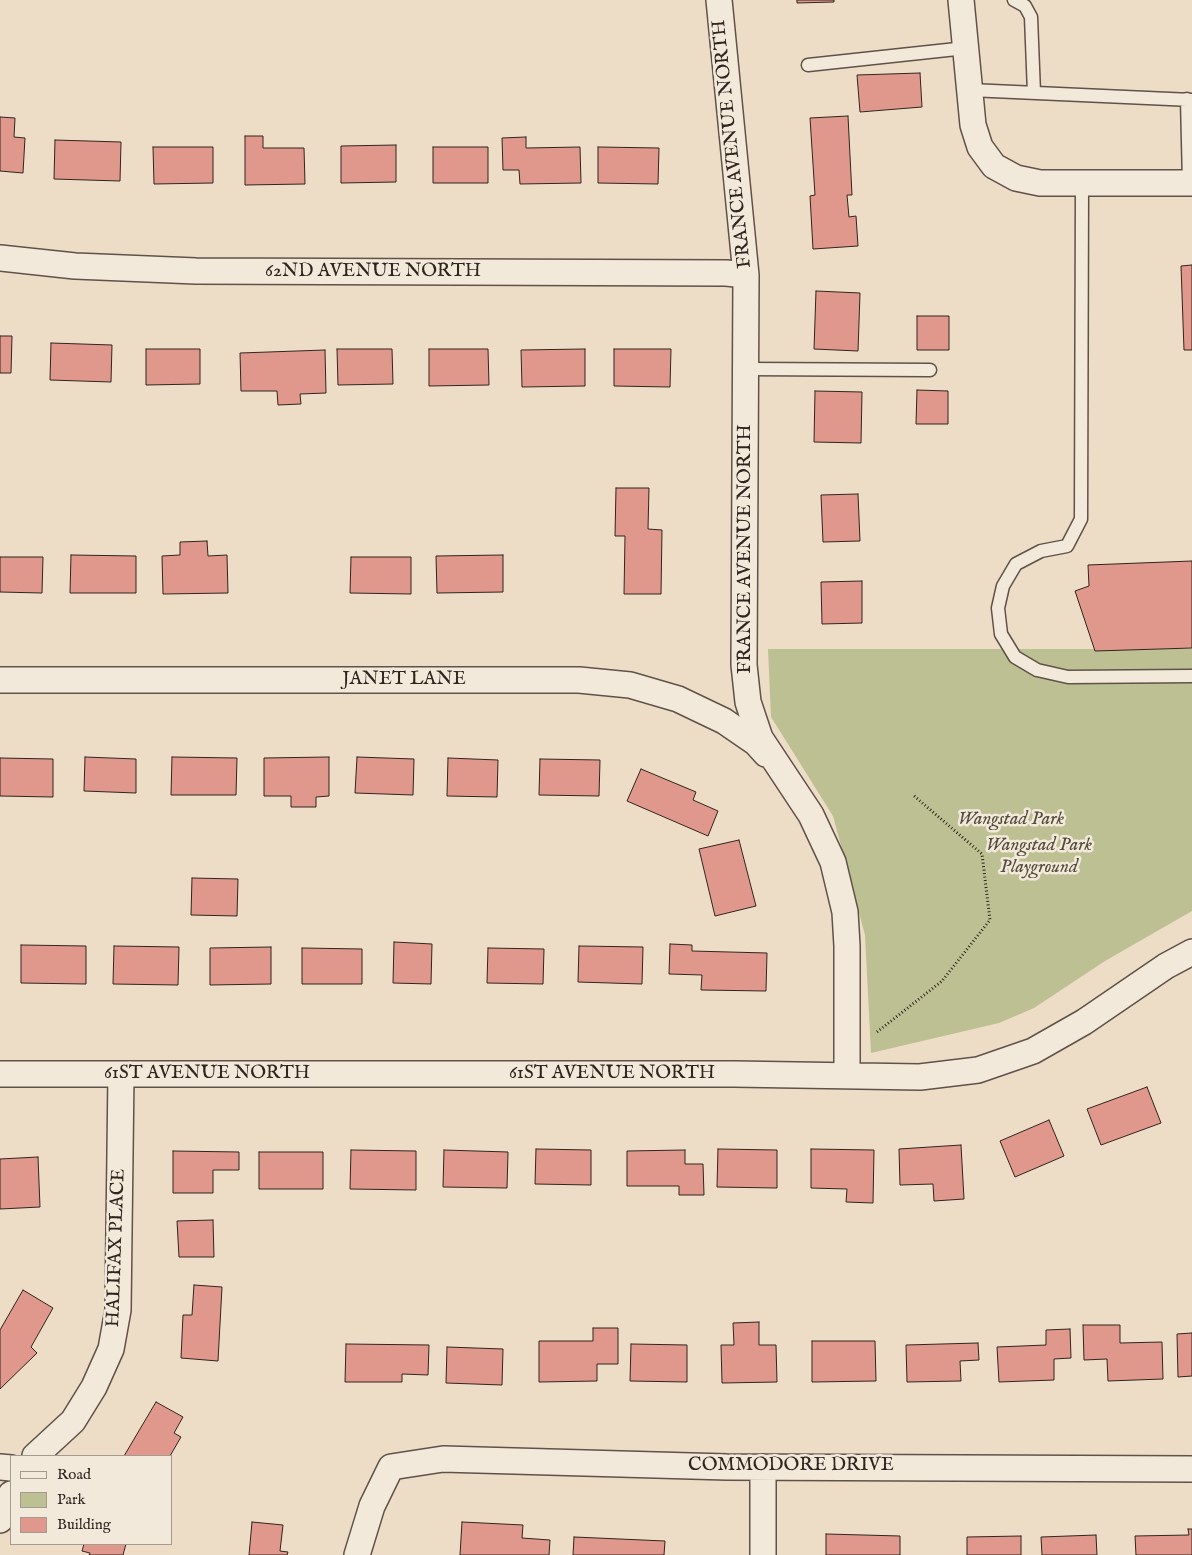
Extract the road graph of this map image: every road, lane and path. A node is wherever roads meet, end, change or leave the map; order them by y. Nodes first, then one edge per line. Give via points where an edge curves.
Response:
1 (719, 0) edge
2 (961, 0) edge
3 (1014, 0) edge
4 (966, 48) junction
5 (808, 65) dead end
6 (970, 90) junction
7 (1034, 93) junction
8 (1190, 100) edge
9 (1082, 183) junction
10 (1191, 183) edge
11 (0, 258) edge
12 (746, 275) junction
13 (746, 369) junction
14 (930, 370) dead end
15 (1192, 676) edge
16 (0, 680) edge
17 (782, 770) junction
18 (913, 795) dead end
19 (1192, 952) edge
20 (877, 1032) dead end
21 (0, 1074) edge
22 (121, 1074) junction
23 (847, 1075) junction
24 (36, 1455) edge
25 (763, 1467) junction
26 (1192, 1469) edge
27 (10, 1496) edge
28 (0, 1520) edge
29 (357, 1555) edge
30 (763, 1555) edge

1 - 12 street, FRANCE AVENUE NORTH
2 - 4 street
3 - 7 lane via 1025,6 1031,17
4 - 5 lane
4 - 6 street
6 - 7 lane
6 - 9 street via 973,125 980,147 994,166 1016,178 1040,183
7 - 8 lane
8 - 10 lane
9 - 10 street
9 - 15 lane via 1082,519 1067,546 1041,551 1016,564 1003,586 998,608 1002,634 1015,657 1037,670 1068,677
11 - 12 street, 62ND AVENUE NORTH via 75,266 196,271
12 - 13 street, FRANCE AVENUE NORTH
13 - 14 lane
13 - 17 street, FRANCE AVENUE NORTH via 744,665 748,702 760,738
16 - 17 street, JANET LANE via 579,680 630,685 678,698 724,721 756,743
17 - 23 street, FRANCE AVENUE NORTH via 811,815 833,862 845,912
18 - 20 path via 982,854 990,920 942,981
19 - 23 street, 61ST AVENUE NORTH via 1033,1051 978,1070 920,1077
21 - 22 street, 61ST AVENUE NORTH
22 - 23 street, 61ST AVENUE NORTH
22 - 24 street, HALIFAX PLACE via 118,1310 111,1350 73,1421
25 - 26 street, COMMODORE DRIVE
25 - 29 street, COMMODORE DRIVE via 443,1459 391,1467 372,1506
25 - 30 street
27 - 28 street

